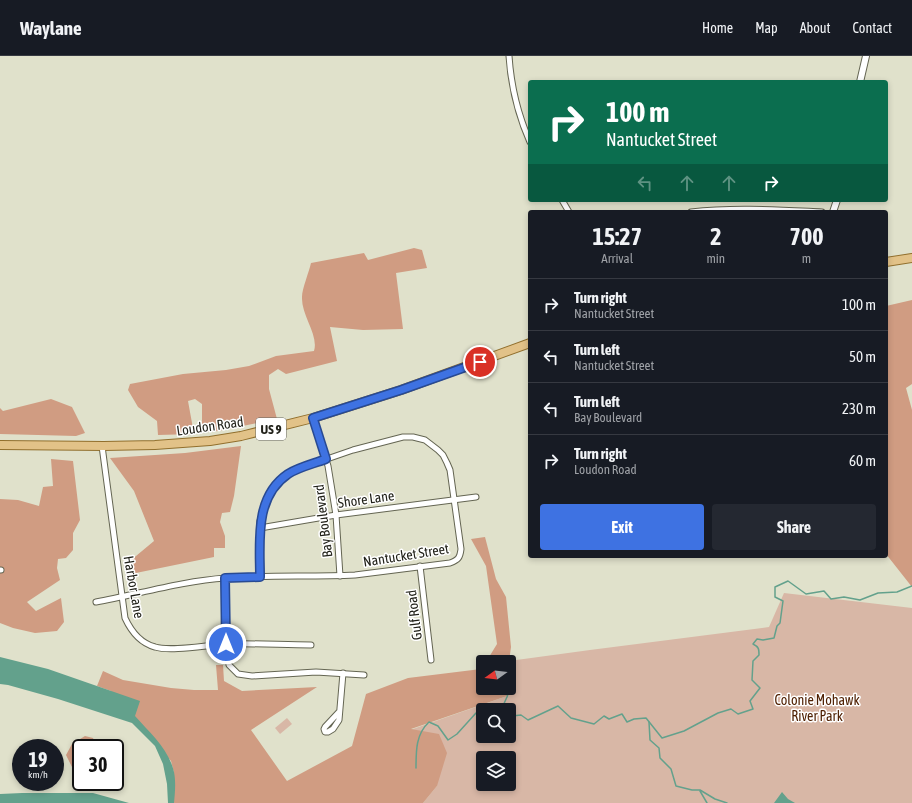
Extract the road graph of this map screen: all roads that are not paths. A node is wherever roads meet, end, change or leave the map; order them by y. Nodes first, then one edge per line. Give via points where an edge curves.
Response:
1 (509, 56) edge
2 (866, 56) edge
3 (860, 80) edge
4 (528, 137) edge
5 (710, 210) edge
6 (766, 210) edge
7 (912, 258) edge
8 (888, 262) edge
9 (528, 344) edge
10 (313, 418) junction
11 (0, 445) edge
12 (102, 446) junction
13 (326, 459) junction
14 (476, 497) dead end
15 (454, 500) junction
16 (336, 515) junction
17 (260, 528) junction
18 (420, 566) junction
19 (340, 576) junction
20 (260, 577) junction
21 (225, 578) junction
22 (122, 598) junction
23 (96, 602) dead end
24 (226, 644) junction
25 (311, 645) dead end
26 (431, 660) dead end
27 (343, 673) junction
28 (364, 675) dead end
29 (339, 712) dead end

1 - 4 street via 516,103
2 - 3 street
5 - 6 street
7 - 8 main road
9 - 10 main road, Loudon Road / US 9 via 401,390
10 - 12 main road, Loudon Road / US 9 via 210,441
10 - 13 street, Bay Boulevard
11 - 12 main road, Loudon Road / US 9
12 - 22 street, Harbor Lane
13 - 15 street, Nantucket Street via 396,438 419,438 443,455 450,470
13 - 16 street, Bay Boulevard
13 - 17 street, Nantucket Street via 280,480 267,498
14 - 15 street, Shore Lane
15 - 16 street, Shore Lane
15 - 18 street, Nantucket Street via 461,549 458,559 450,563
16 - 17 street, Shore Lane
16 - 19 street, Bay Boulevard
17 - 20 street, Nantucket Street
18 - 19 street, Nantucket Street
18 - 26 street, Gulf Road
19 - 20 street, Nantucket Street
20 - 21 street, Nantucket Street
21 - 22 street, Nantucket Street via 188,583
21 - 24 street
22 - 23 street, Nantucket Street
22 - 24 street, Harbor Lane via 129,628 149,645 164,649
24 - 25 street, Harbor Lane
24 - 27 street via 229,665 238,674 252,676
27 - 28 street
27 - 29 street

